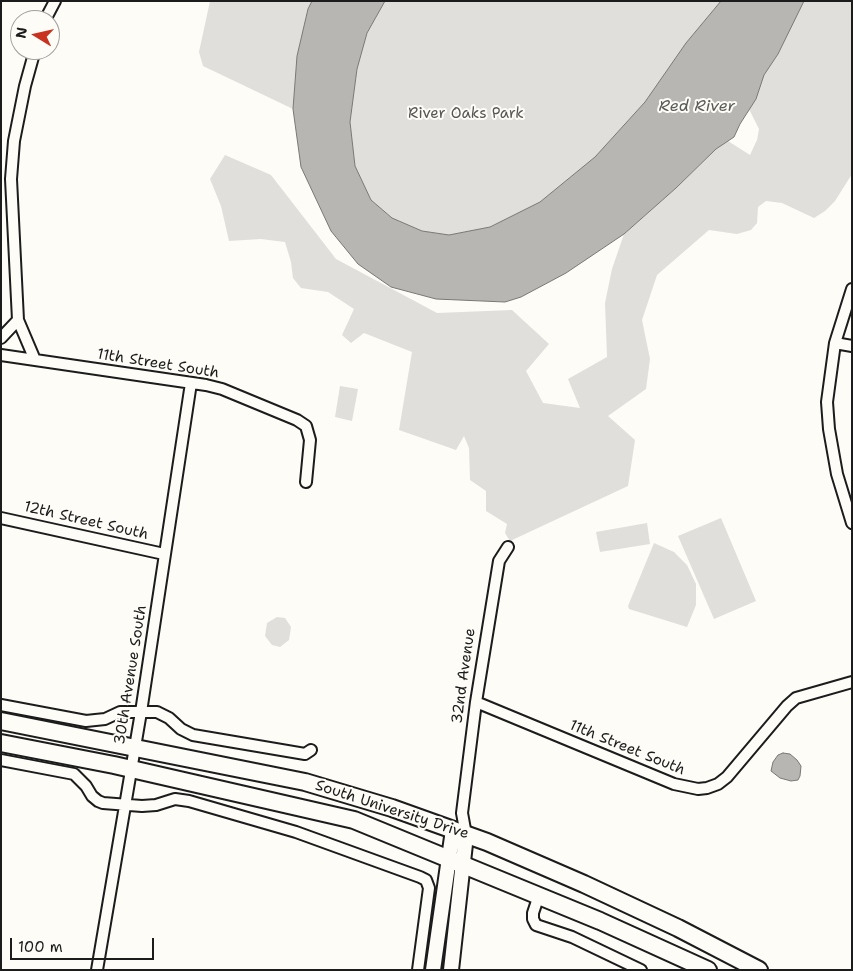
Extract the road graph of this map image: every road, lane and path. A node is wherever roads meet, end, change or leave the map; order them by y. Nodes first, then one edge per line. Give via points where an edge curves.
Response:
1 (32, 60) edge
2 (852, 289) edge
3 (18, 320) junction
4 (1, 338) edge
5 (835, 343) junction
6 (852, 346) edge
7 (1, 355) edge
8 (35, 360) junction
9 (191, 383) junction
10 (306, 482) dead end
11 (1, 518) edge
12 (852, 523) edge
13 (508, 547) dead end
14 (164, 554) junction
15 (852, 682) edge
16 (476, 702) junction
17 (1, 705) edge
18 (141, 712) junction
19 (1, 721) edge
20 (1, 743) edge
21 (135, 748) junction
22 (311, 750) dead end
23 (1, 760) edge
24 (132, 768) junction
25 (125, 805) junction
26 (460, 832) junction
27 (456, 861) junction
28 (539, 895) junction
29 (97, 970) edge
30 (418, 970) edge
31 (433, 970) edge
32 (452, 970) edge
33 (641, 970) edge
34 (708, 970) edge
35 (759, 970) edge

1 - 3 street via 14,141 11,179
2 - 5 street
3 - 4 street
3 - 8 street
5 - 6 street
5 - 12 street via 826,402 838,474
7 - 8 street, 11th Street South
8 - 9 street, 11th Street South
9 - 10 street, 11th Street South via 222,390 306,426 310,440
9 - 14 street, 30th Avenue South
11 - 14 street, 12th Street South
13 - 16 street, 32nd Avenue via 499,561
14 - 18 street, 30th Avenue South
15 - 16 street, 11th Street South via 796,698 727,777 718,784 698,789 674,784
16 - 26 street, 32nd Avenue
17 - 18 street via 86,721 120,712
18 - 21 street, 30th Avenue South
18 - 22 street via 157,712 193,735 305,754
19 - 21 main road, South University Drive
20 - 24 main road, South University Drive
21 - 24 street, 30th Avenue South
21 - 26 main road, South University Drive via 305,782
23 - 25 street via 74,774 98,801
24 - 25 street, 30th Avenue South
24 - 27 main road, South University Drive via 354,820
25 - 29 street, 30th Avenue South
25 - 30 street via 144,806 175,799 190,802 296,832 426,880 429,888
26 - 27 main road, 32nd Avenue
26 - 35 main road, South University Drive via 584,884
27 - 28 main road, South University Drive
27 - 31 main road, 32nd Avenue
27 - 32 main road, 32nd Avenue
28 - 33 street via 533,913 536,925 572,937
28 - 34 main road, South University Drive

